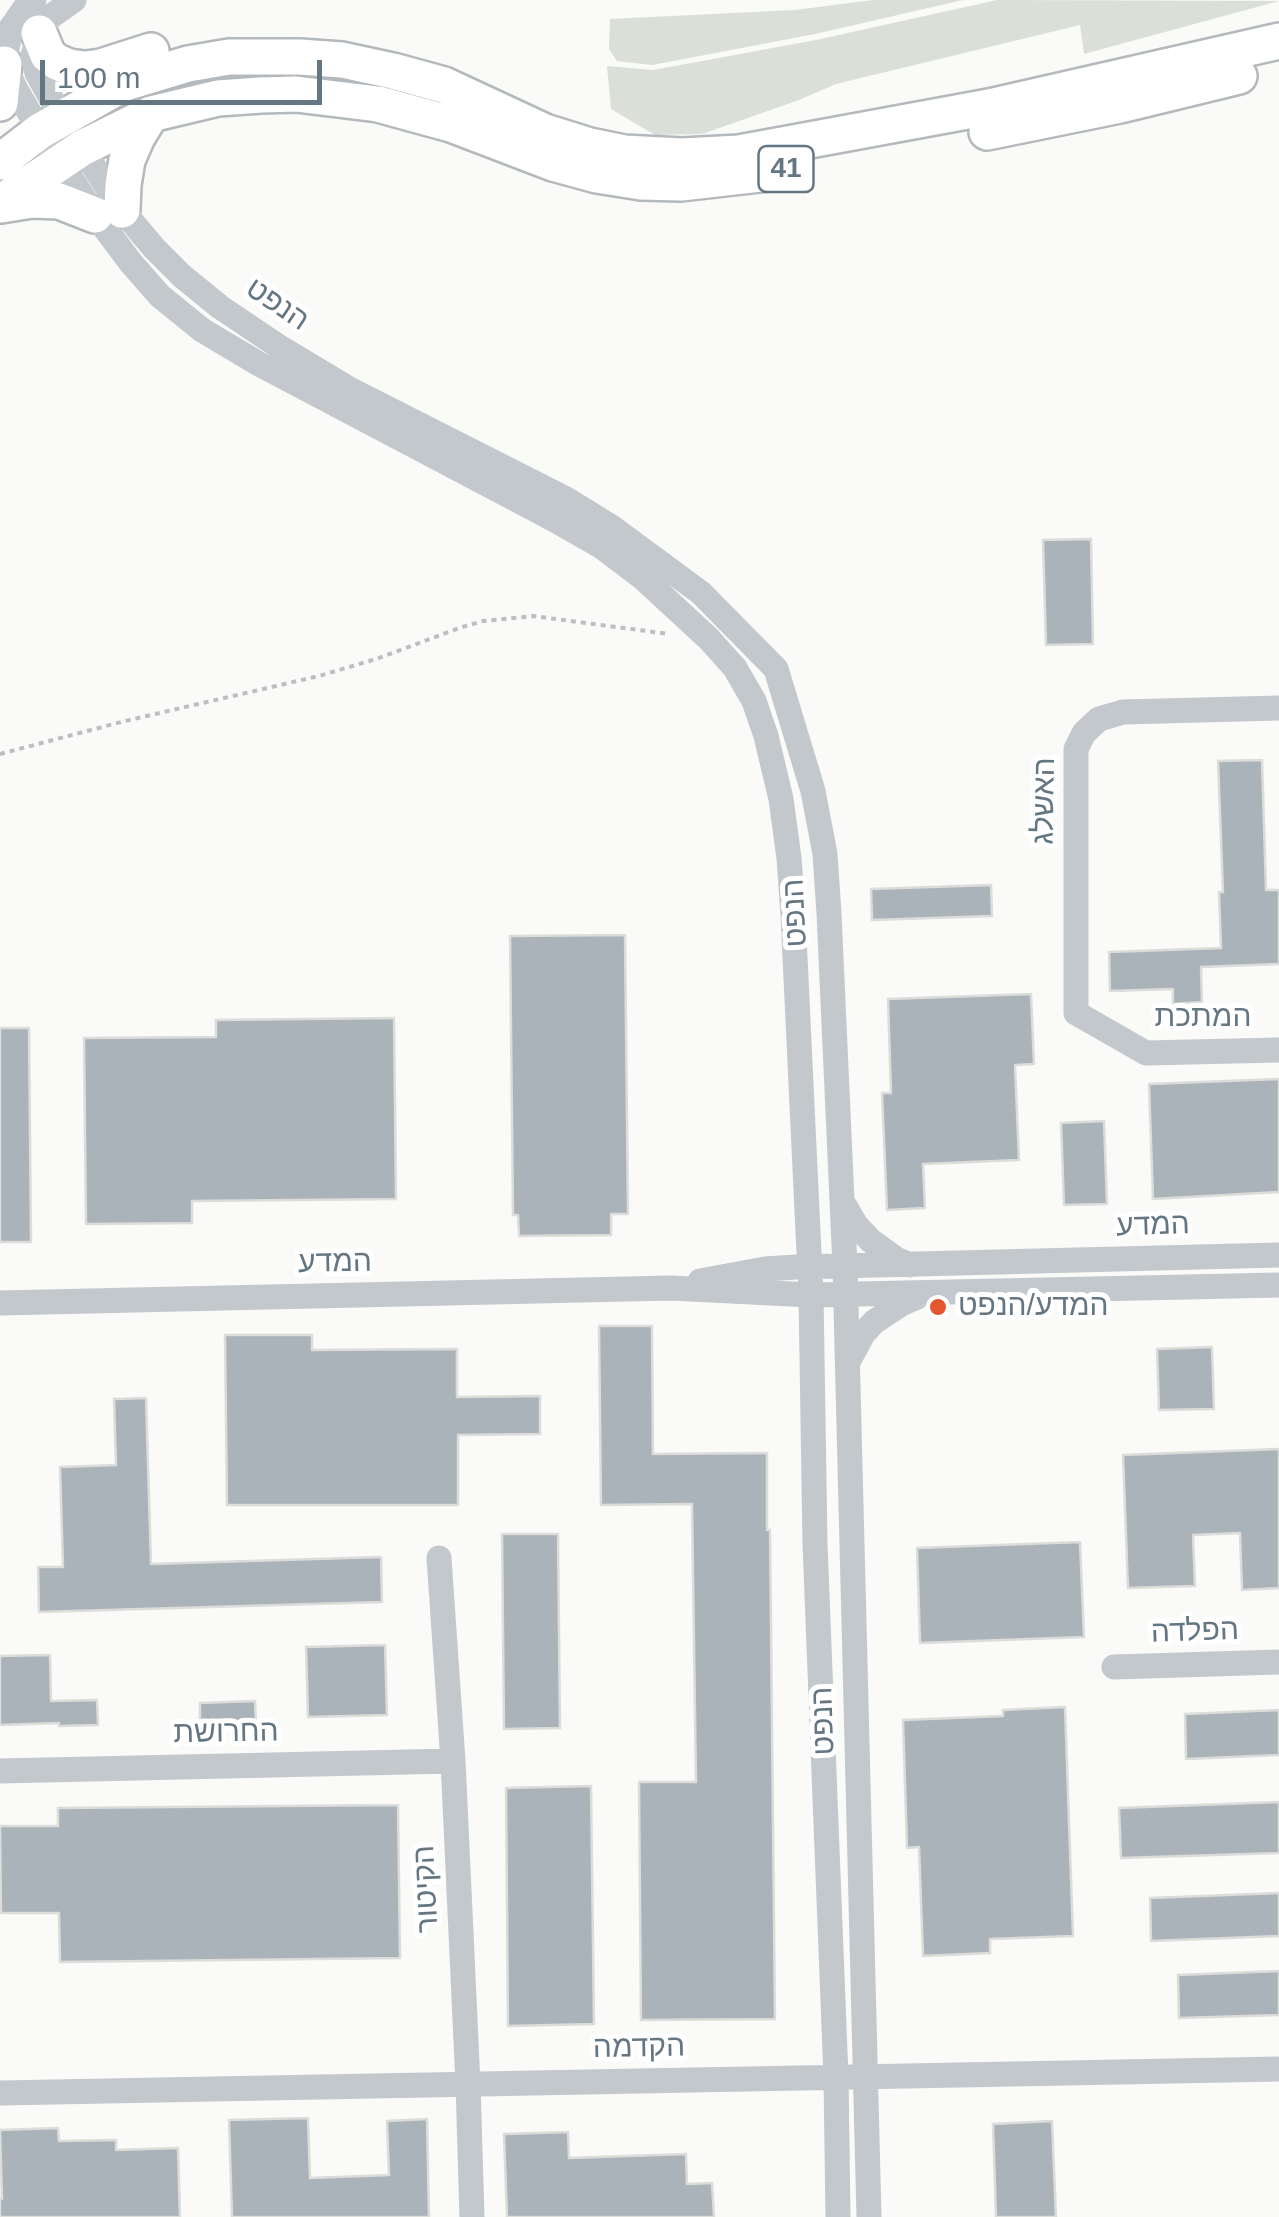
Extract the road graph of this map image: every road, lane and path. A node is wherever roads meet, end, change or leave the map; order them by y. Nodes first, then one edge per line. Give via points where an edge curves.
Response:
1 (74, 0) edge
2 (36, 16) edge
3 (1279, 42) edge
4 (275, 56) junction
5 (4, 64) junction
6 (1279, 66) edge
7 (0, 104) edge
8 (150, 114) junction
9 (51, 124) junction
10 (72, 155) junction
11 (0, 162) edge
12 (0, 204) edge
13 (108, 212) junction
14 (709, 639) junction
15 (1279, 708) edge
16 (0, 754) edge
17 (1076, 1013) joint
18 (1279, 1050) edge
19 (842, 1202) junction
20 (807, 1206) junction
21 (1279, 1256) edge
22 (910, 1265) junction
23 (810, 1267) junction
24 (846, 1267) junction
25 (765, 1269) junction
26 (1279, 1285) edge
27 (671, 1288) junction
28 (926, 1294) junction
29 (811, 1295) junction
30 (846, 1295) junction
31 (0, 1303) edge
32 (847, 1364) junction
33 (439, 1558) dead end
34 (1279, 1662) edge
35 (1114, 1667) dead end
36 (453, 1761) junction
37 (0, 1771) edge
38 (1279, 2069) edge
39 (866, 2076) junction
40 (836, 2077) junction
41 (468, 2084) junction
42 (0, 2093) edge
43 (472, 2217) edge
44 (838, 2217) edge
45 (870, 2217) edge

1 - 2 street via 50,17
2 - 4 highway via 48,55 85,70 170,45
2 - 5 street via 25,8 11,28
2 - 9 street, הנפט via 34,62
3 - 4 highway, 41 via 970,111 739,153 682,156 590,146 444,85 393,71
4 - 9 highway, 41 via 229,57 158,72
5 - 7 highway
5 - 9 street, הנפט
6 - 8 highway, 41 via 1012,127 748,176 681,182 598,174 434,119 336,98 218,98
8 - 10 highway, 41
8 - 13 highway
9 - 10 street, הנפט
9 - 11 highway, 41
10 - 12 highway, 41
10 - 13 street, הנפט
12 - 13 highway via 59,201
13 - 14 street, הנפט via 131,263 202,330 602,548
13 - 19 street, הנפט via 220,307 281,348 613,528 701,594 776,669 825,854
14 - 16 path via 533,616 483,621 319,676
14 - 20 street, הנפט via 754,701 781,799 794,915
15 - 17 street, האשלג via 1123,712 1099,719 1084,733 1076,749
17 - 18 street, המתכת via 1146,1054
19 - 22 street via 871,1241
19 - 24 street, הנפט
20 - 23 street, הנפט
20 - 25 street via 791,1247
21 - 22 street, המדע
22 - 24 street, המדע
23 - 24 street, המדע
23 - 25 street, המדע
23 - 29 street, הנפט
24 - 30 street, הנפט
25 - 27 street, המדע
26 - 28 street, המדע
27 - 29 street, המדע
27 - 31 street, המדע
28 - 30 street, המדע
28 - 32 street via 874,1322
29 - 30 street, המדע
29 - 40 street, הנפט
30 - 32 street, הנפט
32 - 39 street, הנפט
33 - 36 street, הקיטור
34 - 35 street, הפלדה
36 - 37 street, החרושת
36 - 41 street, הקיטור
38 - 39 street, הקדמה
39 - 40 street, הקדמה
39 - 45 street, הנפט
40 - 41 street, הקדמה
40 - 44 street, הנפט
41 - 42 street, הקדמה
41 - 43 street, הקיטור

